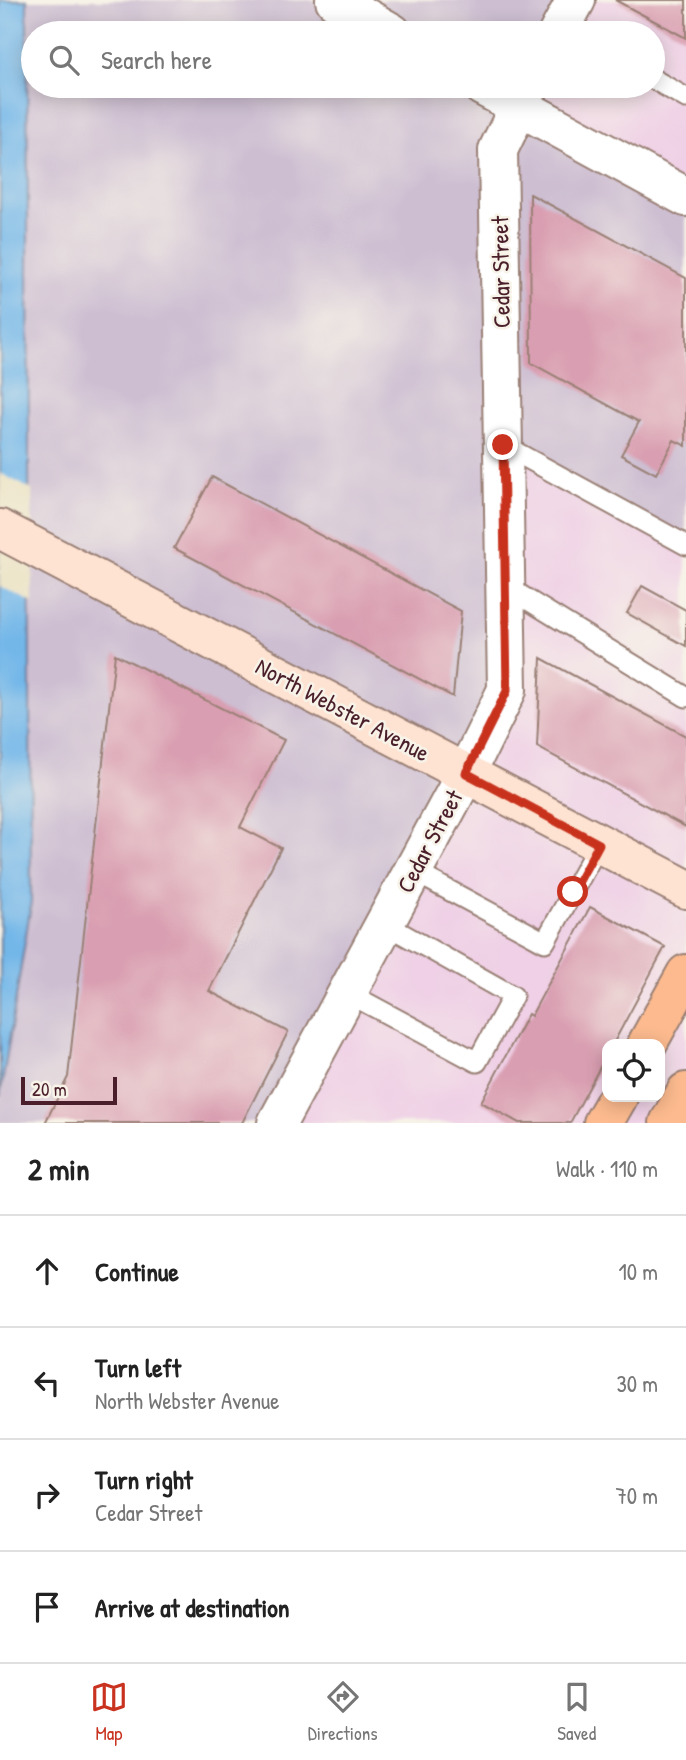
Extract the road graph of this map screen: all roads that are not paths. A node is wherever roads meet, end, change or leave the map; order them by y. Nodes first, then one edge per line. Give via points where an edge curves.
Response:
1 (335, 0) edge
2 (371, 21) edge
3 (665, 86) edge
4 (523, 98) edge
5 (527, 98) edge
6 (686, 98) edge
7 (686, 197) edge
8 (503, 445) junction
9 (0, 529) edge
10 (686, 545) edge
11 (505, 584) junction
12 (686, 697) edge
13 (466, 773) junction
14 (599, 844) junction
15 (414, 871) junction
16 (686, 888) edge
17 (385, 924) junction
18 (686, 974) edge
19 (348, 993) junction
20 (650, 1039) edge
21 (686, 1092) edge
22 (615, 1102) edge
23 (277, 1123) edge
24 (603, 1123) edge
25 (669, 1123) edge

1 - 2 street
3 - 6 lane
4 - 8 street, Cedar Street via 498,150
5 - 7 street
8 - 10 lane
8 - 11 street, Cedar Street
9 - 13 main road, North Webster Avenue
11 - 12 lane
11 - 13 street, Cedar Street via 507,691
13 - 14 main road, North Webster Avenue
13 - 15 street, Cedar Street
14 - 15 lane via 545,942
14 - 16 main road, North Webster Avenue
15 - 17 street, Cedar Street
17 - 19 street, Cedar Street
17 - 19 lane via 513,996 477,1062
18 - 20 main road
19 - 23 street, Cedar Street
21 - 25 main road
22 - 24 main road

